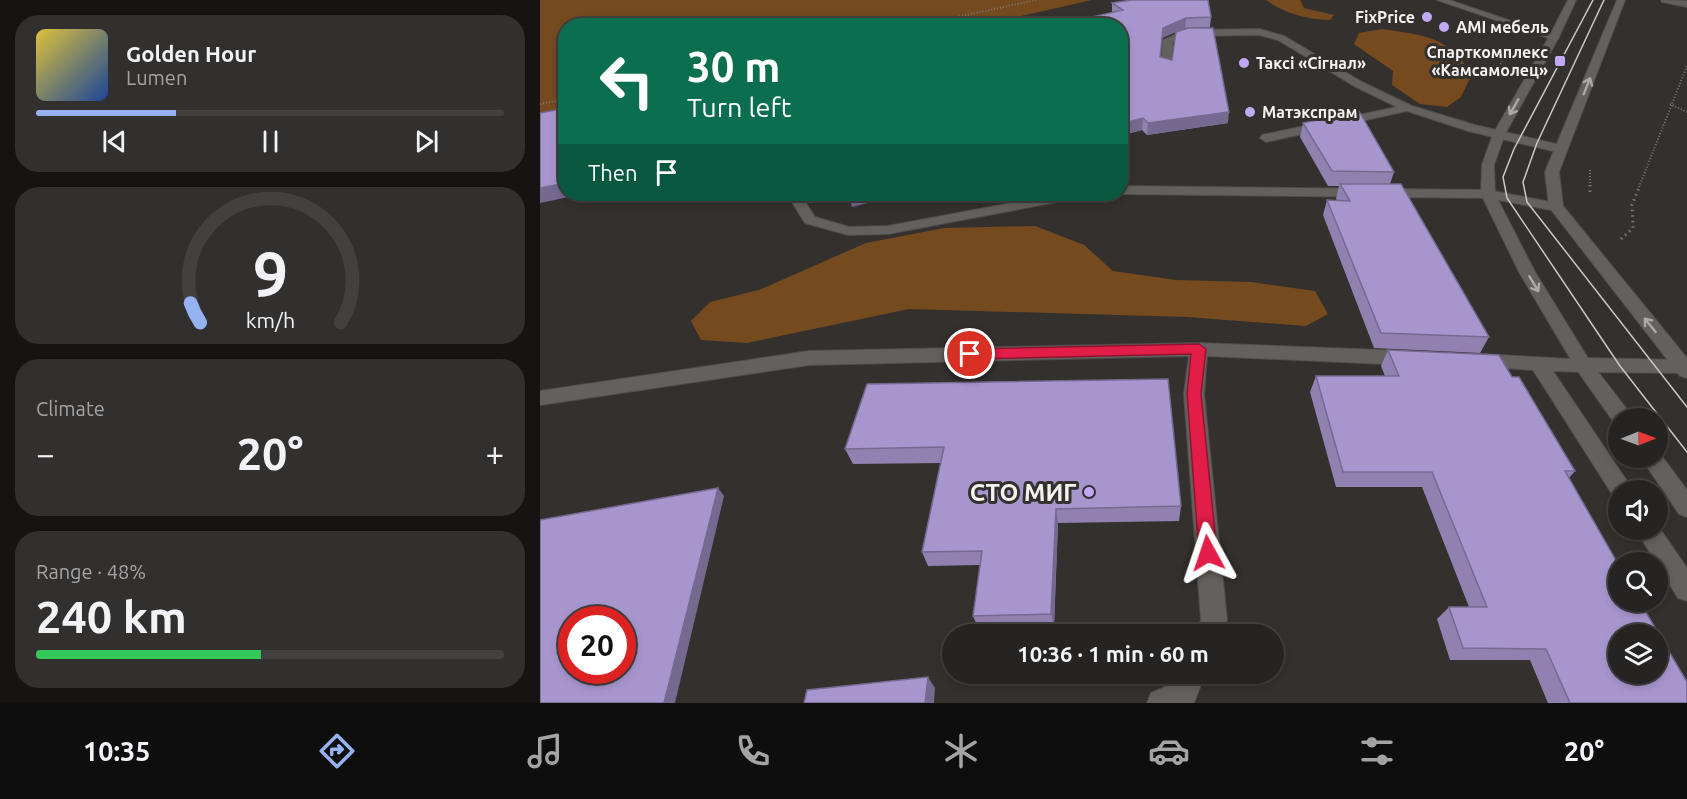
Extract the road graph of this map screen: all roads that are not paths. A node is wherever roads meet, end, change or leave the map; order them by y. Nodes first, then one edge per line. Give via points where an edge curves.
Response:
1 (1441, 0) edge
2 (1572, 0) edge
3 (1621, 0) edge
4 (1665, 0) edge
5 (1687, 4) edge
6 (1554, 37) junction
7 (1167, 67) edge
8 (1408, 108) junction
9 (1499, 134) junction
10 (1266, 138) dead end
11 (1561, 149) junction
12 (1128, 190) edge
13 (1488, 194) junction
14 (798, 201) edge
15 (1041, 201) edge
16 (1556, 207) junction
17 (1199, 349) junction
18 (1421, 358) edge
19 (1467, 360) edge
20 (1538, 363) junction
21 (1583, 365) junction
22 (1685, 369) edge
23 (540, 398) edge
24 (1615, 408) edge
25 (1658, 468) edge
26 (1615, 480) edge
27 (1687, 507) edge
28 (1654, 540) edge
29 (1687, 590) edge
30 (1212, 624) edge
31 (1188, 684) edge
32 (1161, 703) edge

1 - 6 main road
2 - 6 main road
11 -> 3 main road
4 - 5 main road
6 -> 9 main road
7 - 8 main road via 1168,40 1186,33 1259,32 1281,38 1358,84
8 - 9 main road
8 - 10 main road
9 - 11 main road
9 - 13 main road via 1488,165
11 - 16 main road via 1552,172
12 - 13 main road
13 - 16 main road
13 -> 21 main road via 1527,272
14 - 15 main road via 810,220 848,231 888,230
22 -> 16 main road
17 - 18 main road
17 - 23 main road via 809,358
17 - 30 main road via 1194,394
19 - 20 main road
20 - 21 main road
20 - 26 main road
21 - 22 main road
21 - 24 main road
25 - 27 main road
28 - 29 main road
31 - 32 main road via 1184,693

